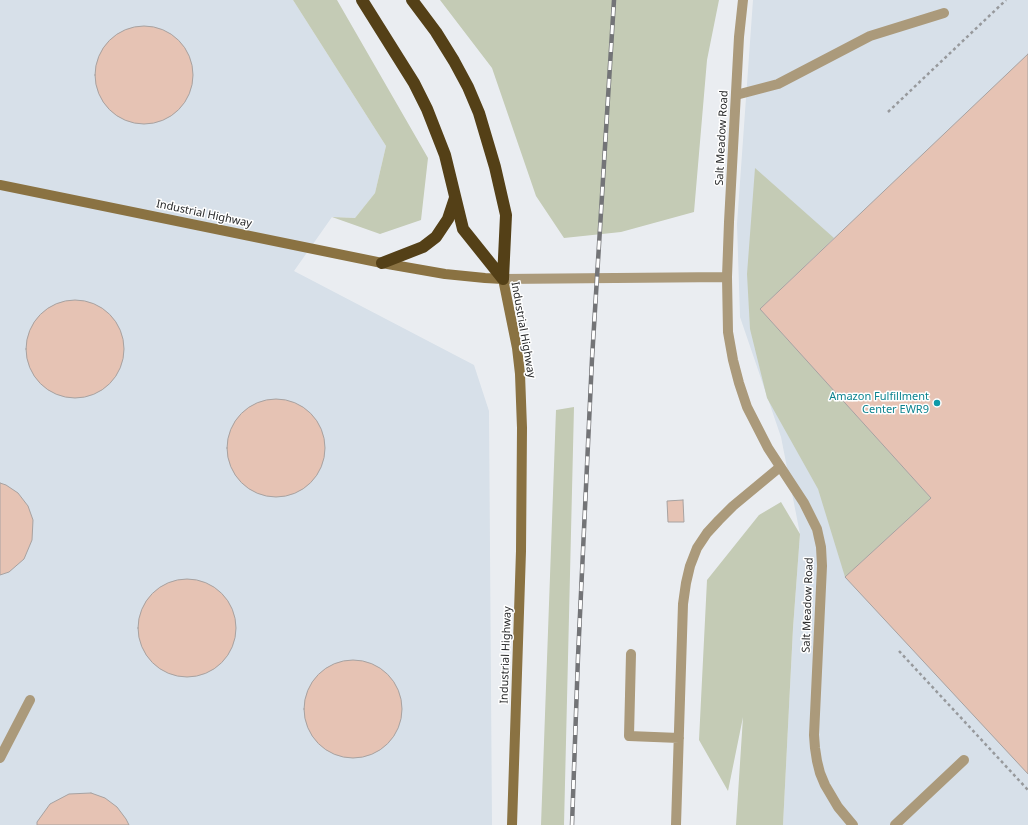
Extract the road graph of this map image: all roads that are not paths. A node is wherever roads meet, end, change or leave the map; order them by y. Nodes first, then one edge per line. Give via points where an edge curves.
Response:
1 (362, 0) edge
2 (412, 0) edge
3 (743, 0) edge
4 (944, 14) dead end
5 (736, 95) junction
6 (0, 184) edge
7 (456, 197) junction
8 (382, 263) junction
9 (727, 278) junction
10 (503, 279) junction
11 (780, 467) junction
12 (631, 654) dead end
13 (30, 700) dead end
14 (679, 738) junction
15 (0, 758) edge
16 (964, 760) dead end
17 (512, 825) edge
18 (676, 825) edge
19 (853, 825) edge
20 (895, 825) edge

1 - 7 highway via 427,109 445,155
2 - 10 highway via 454,61 479,113 506,215
3 - 5 street, Salt Meadow Road
4 - 5 street via 870,36 778,84
5 - 9 street, Salt Meadow Road
6 - 8 main road, Industrial Highway
7 - 8 highway via 448,219 436,237 423,247
7 - 10 highway via 463,229
8 - 10 main road, Industrial Highway via 445,274
9 - 10 street
9 - 11 street, Salt Meadow Road via 728,332 739,383 747,407
10 - 17 main road, Industrial Highway via 518,354 522,422 522,516
11 - 14 street via 718,520 697,548 690,566 683,604
11 - 19 street, Salt Meadow Road via 800,496 817,529 822,566 815,748 825,785
12 - 14 street via 629,736
13 - 15 street
14 - 18 street
16 - 20 street

